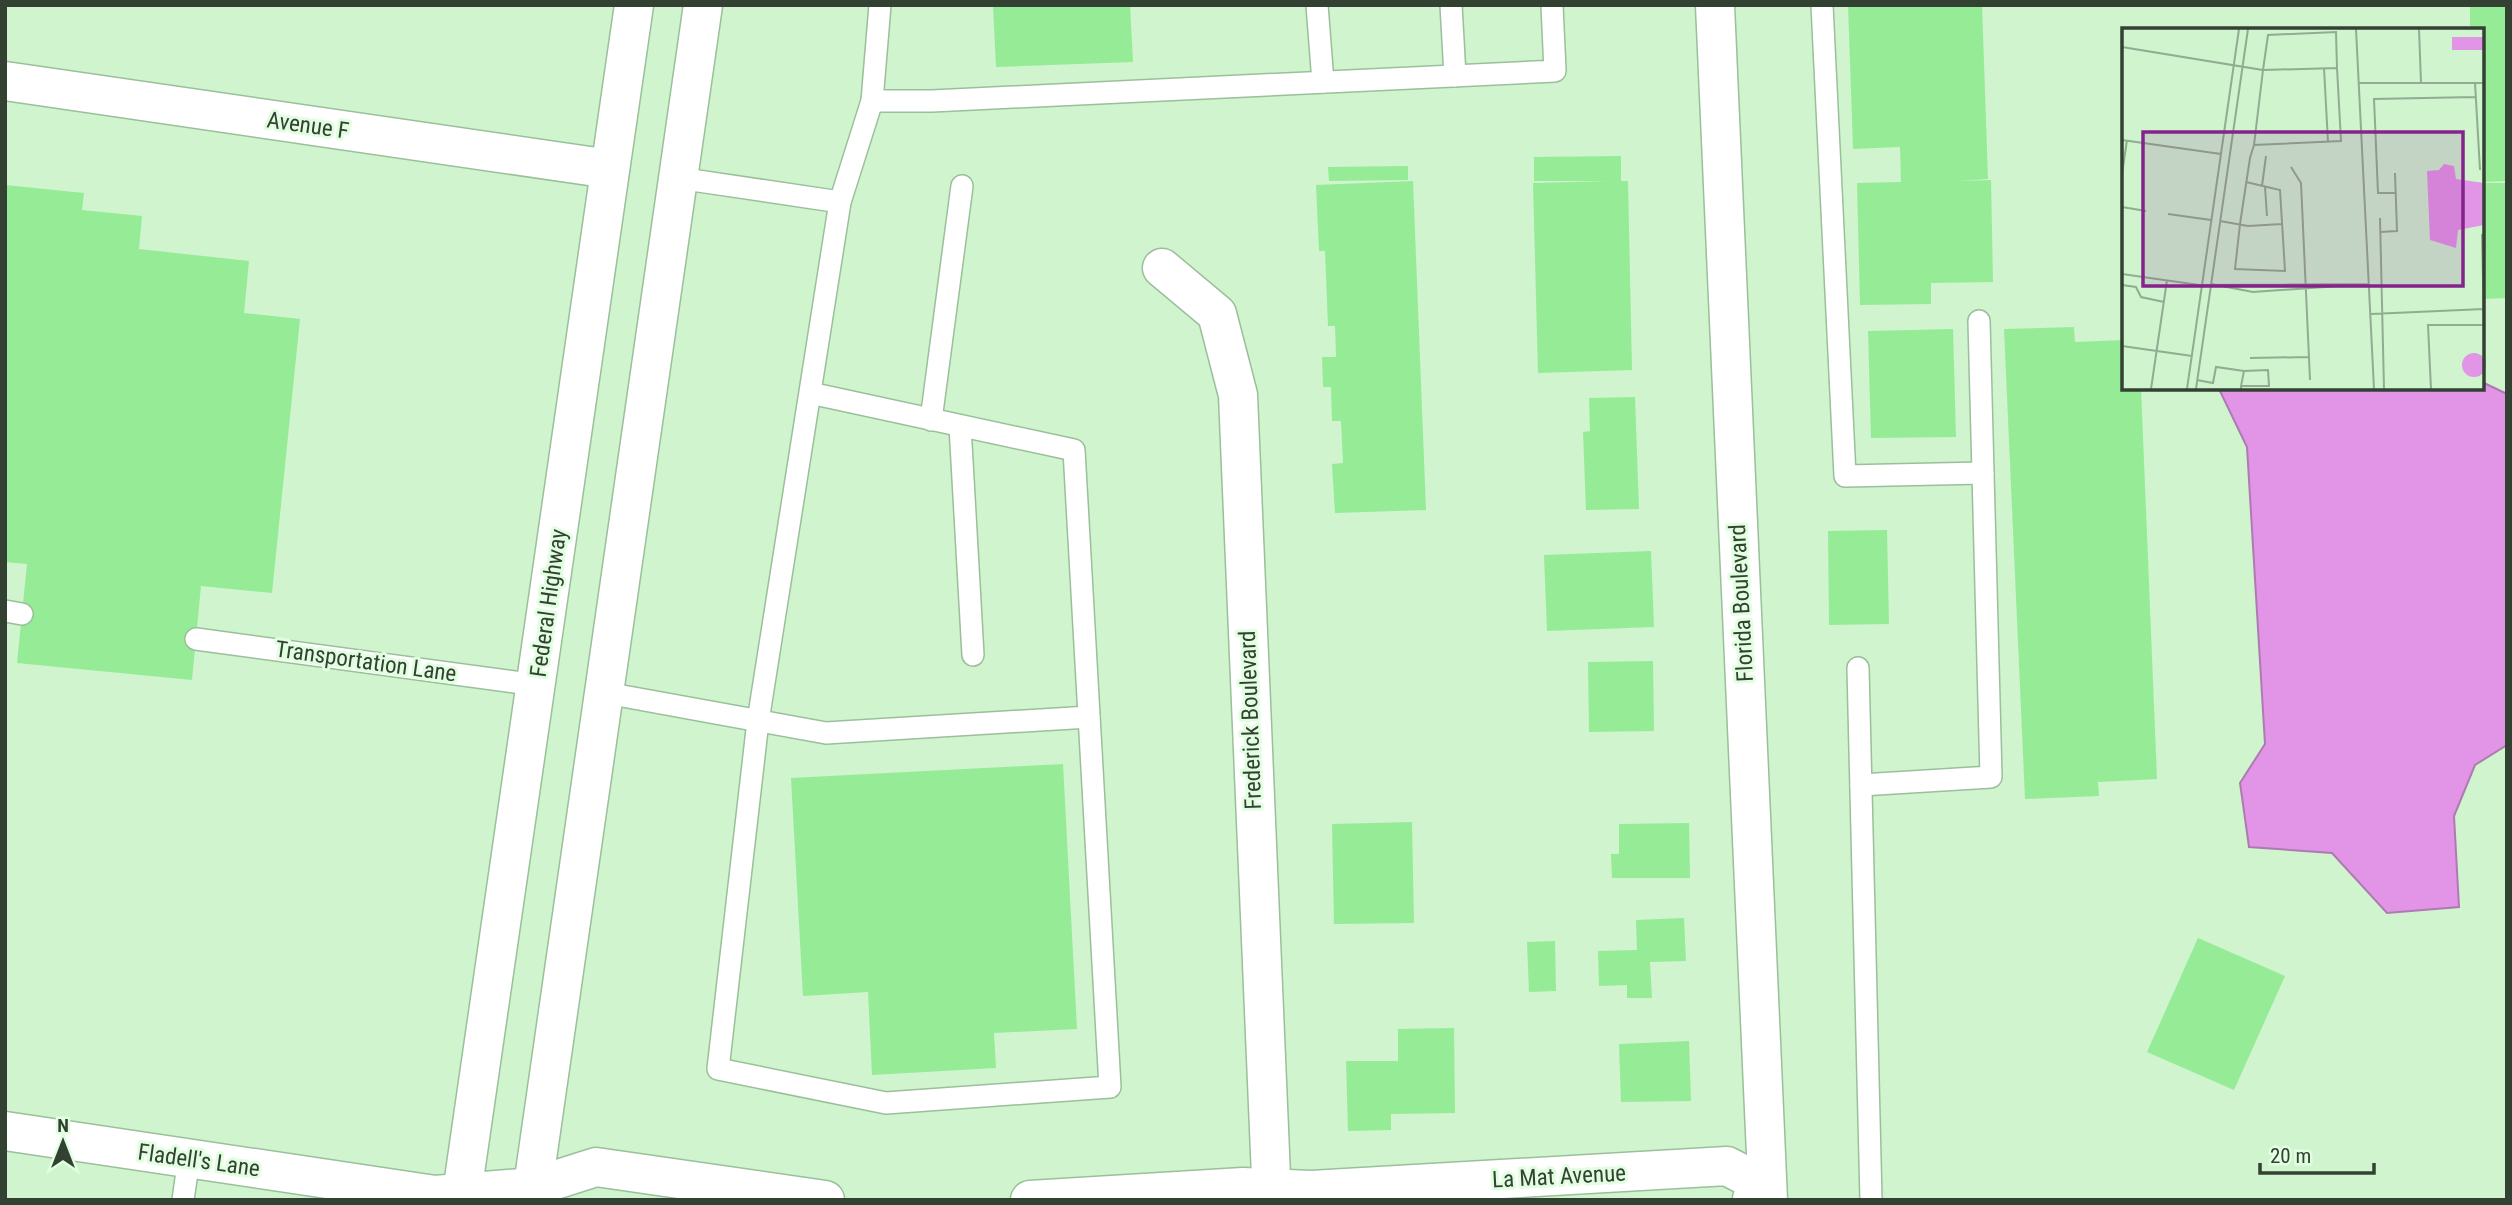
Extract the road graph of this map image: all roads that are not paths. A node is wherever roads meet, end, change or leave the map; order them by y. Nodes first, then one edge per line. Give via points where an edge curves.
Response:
1 (634, 5) edge
2 (703, 5) edge
3 (880, 5) edge
4 (1317, 5) edge
5 (1451, 5) edge
6 (1552, 5) edge
7 (1714, 5) edge
8 (1822, 5) edge
9 (1455, 76) junction
10 (5, 81) edge
11 (1323, 82) junction
12 (872, 101) junction
13 (610, 169) junction
14 (678, 178) junction
15 (962, 186) dead end
16 (840, 202) junction
17 (1162, 268) dead end
18 (1979, 321) dead end
19 (810, 393) junction
20 (931, 419) junction
21 (960, 426) junction
22 (1983, 473) junction
23 (196, 639) dead end
24 (973, 654) dead end
25 (1857, 668) dead end
26 (537, 685) junction
27 (606, 693) junction
28 (1089, 718) junction
29 (758, 721) junction
30 (1861, 785) junction
31 (5, 1131) edge
32 (189, 1158) junction
33 (1272, 1194) edge
34 (462, 1196) edge
35 (540, 1196) edge
36 (1762, 1196) edge
37 (183, 1200) edge
38 (825, 1200) edge
39 (1030, 1200) edge
40 (1871, 1200) edge

1 - 13 street, Federal Highway
2 - 14 street
3 - 12 lane
4 - 11 lane
5 - 9 lane
6 - 9 lane via 1555,71
7 - 36 street, Florida Boulevard
8 - 22 lane via 1845,476
9 - 11 lane
10 - 13 street, Avenue F
11 - 12 lane
12 - 16 lane
13 - 26 street, Federal Highway
14 - 16 lane
14 - 27 street
15 - 20 lane
16 - 19 lane
17 - 33 street, Frederick Boulevard via 1217,314 1238,395
18 - 22 lane
19 - 20 lane
19 - 29 lane
20 - 21 lane
21 - 24 lane
21 - 28 lane via 1074,450
22 - 30 lane via 1991,777
23 - 26 lane, Transportation Lane
25 - 30 lane
26 - 34 street, Federal Highway
27 - 29 lane
27 - 35 street
28 - 29 lane via 826,733
28 - 29 lane via 1110,1087 886,1103 718,1069
30 - 40 lane
31 - 32 street, Fladell's Lane
32 - 34 street, Fladell's Lane
32 - 37 lane
33 - 36 street, La Mat Avenue via 1727,1166
33 - 39 street, La Mat Avenue
34 - 35 street
35 - 38 street via 596,1167

